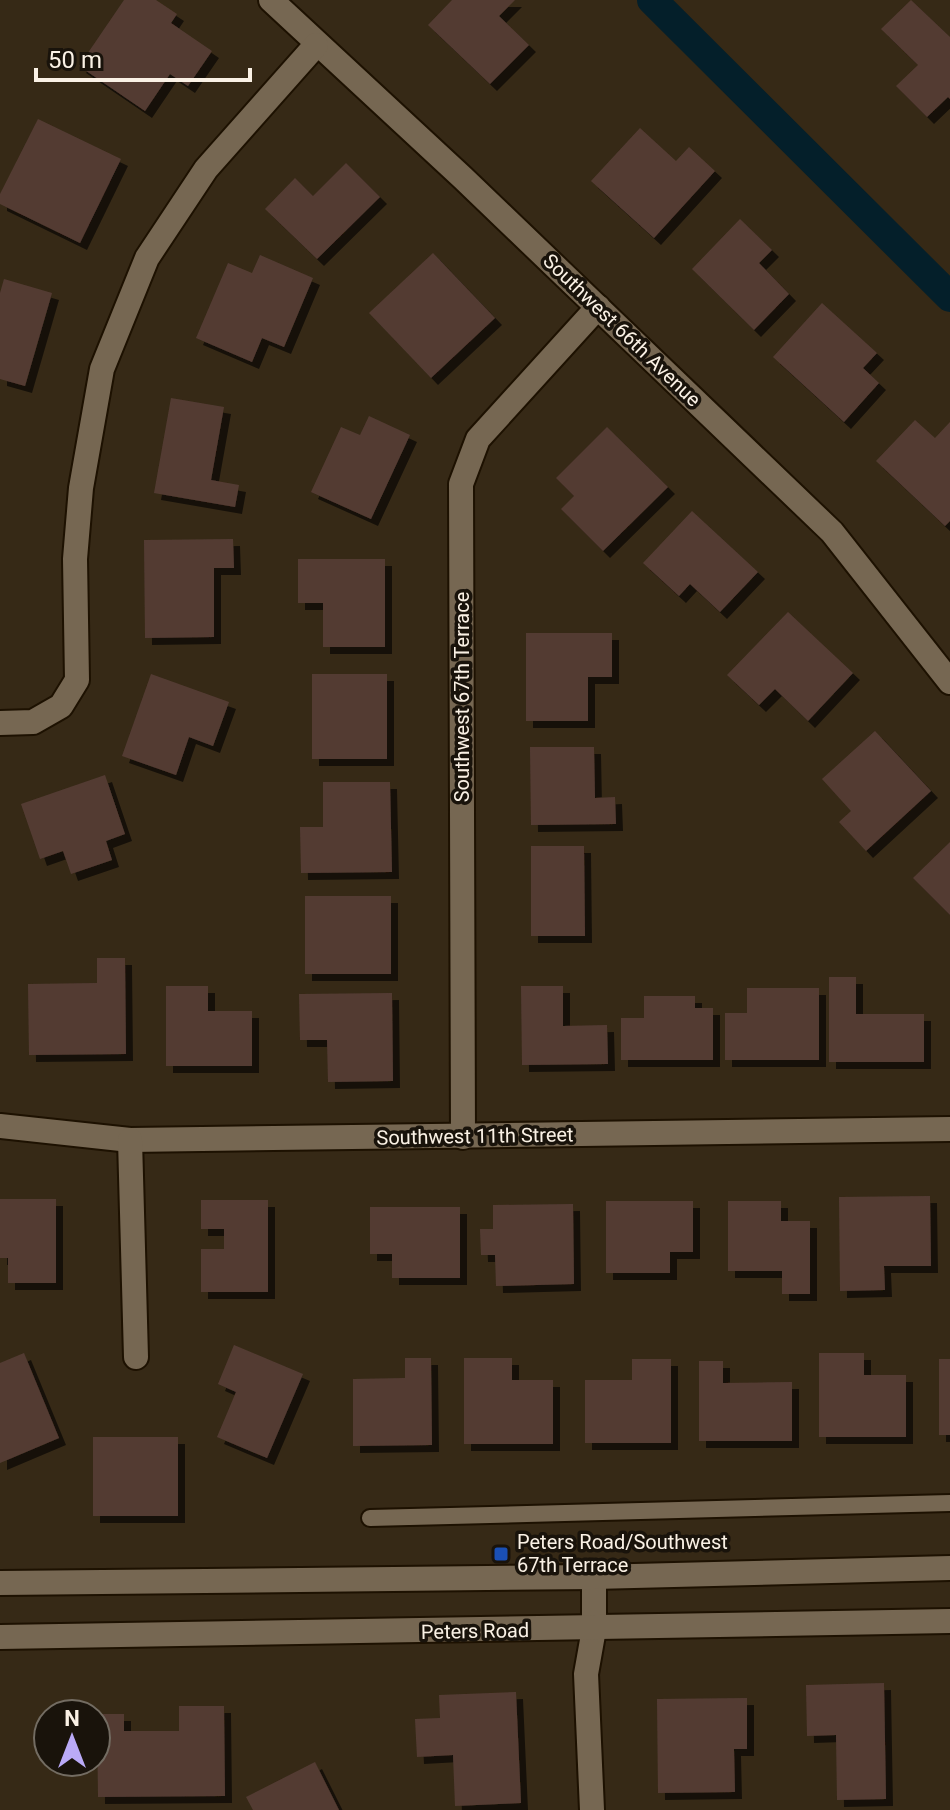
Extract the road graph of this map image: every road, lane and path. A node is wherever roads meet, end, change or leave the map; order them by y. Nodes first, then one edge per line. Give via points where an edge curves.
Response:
1 (271, 0) edge
2 (316, 45) junction
3 (598, 307) junction
4 (950, 682) edge
5 (0, 723) edge
6 (0, 1126) edge
7 (950, 1129) edge
8 (463, 1137) junction
9 (130, 1140) junction
10 (136, 1357) dead end
11 (950, 1503) edge
12 (370, 1518) dead end
13 (950, 1568) edge
14 (594, 1577) junction
15 (0, 1583) edge
16 (950, 1621) edge
17 (594, 1629) junction
18 (0, 1637) edge
19 (592, 1810) edge

1 - 2 street, Southwest 66th Avenue
2 - 3 street, Southwest 66th Avenue
2 - 5 street via 206,169 147,258 102,369 81,488 75,559 77,680 61,706 33,722
3 - 4 street, Southwest 66th Avenue via 832,532
3 - 8 street, Southwest 67th Terrace via 478,439 461,484
6 - 9 street, Southwest 11th Street
7 - 8 street, Southwest 11th Street
8 - 9 street, Southwest 11th Street
9 - 10 street
11 - 12 lane
13 - 14 street
14 - 15 street
14 - 17 street
16 - 17 street, Peters Road
17 - 18 street, Peters Road
17 - 19 street via 586,1674

